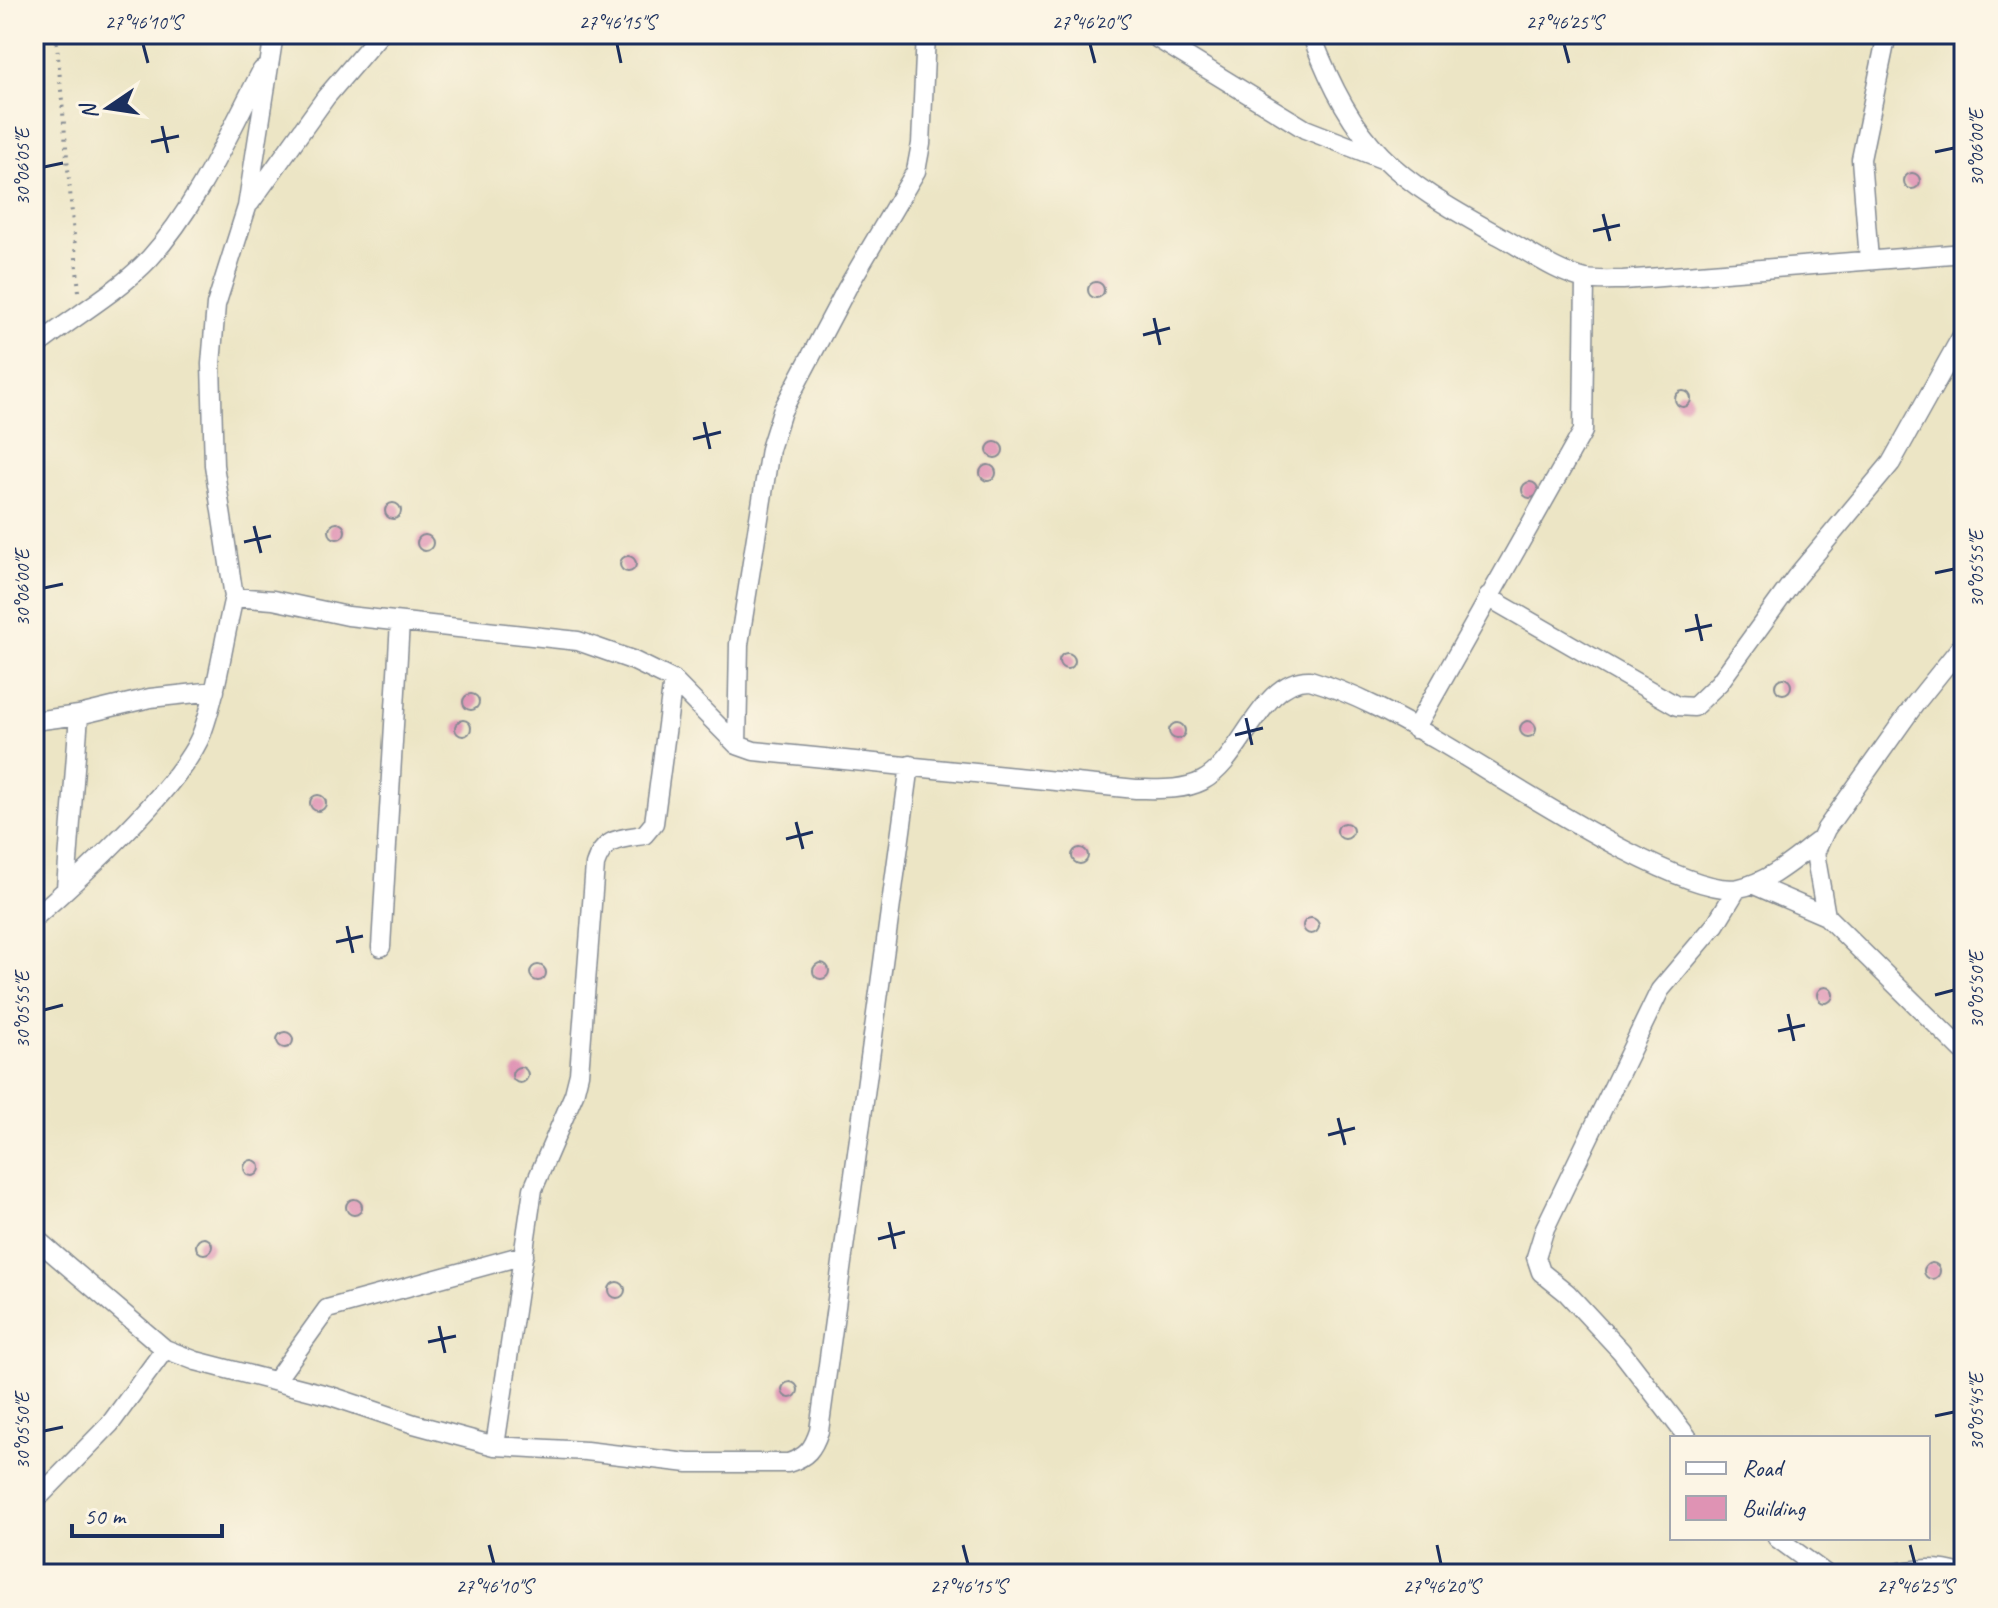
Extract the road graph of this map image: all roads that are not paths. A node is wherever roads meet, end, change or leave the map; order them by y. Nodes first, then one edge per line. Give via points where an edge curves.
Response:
1 (274, 34) edge
2 (380, 34) edge
3 (926, 34) edge
4 (1150, 34) edge
5 (1311, 34) edge
6 (1887, 34) edge
7 (269, 57) junction
8 (1384, 160) junction
9 (247, 207) junction
10 (1964, 253) edge
11 (1869, 260) junction
12 (1585, 279) junction
13 (1964, 332) edge
14 (34, 348) edge
15 (234, 597) junction
16 (1488, 597) junction
17 (400, 622) junction
18 (1964, 643) edge
19 (1956, 670) edge
20 (673, 680) junction
21 (215, 691) junction
22 (79, 715) junction
23 (34, 721) edge
24 (1415, 729) junction
25 (737, 745) junction
26 (910, 765) junction
27 (1817, 842) junction
28 (1745, 886) junction
29 (66, 888) junction
30 (1826, 916) junction
31 (34, 918) edge
32 (381, 947) dead end
33 (1964, 1052) edge
34 (34, 1237) edge
35 (524, 1255) junction
36 (165, 1349) junction
37 (276, 1380) junction
38 (1686, 1436) edge
39 (495, 1446) junction
40 (34, 1502) edge
41 (1780, 1540) edge
42 (1826, 1574) edge
43 (1890, 1574) edge
44 (1960, 1574) edge

1 - 7 street
2 - 9 street via 326,97
3 - 25 street via 916,171 782,411 770,449 739,644
4 - 8 street via 1305,129
5 - 8 street via 1335,95
6 - 11 street via 1861,159
7 - 9 street
7 - 14 street via 172,228 133,275
8 - 12 street via 1445,207
9 - 15 street via 216,305 211,364 214,465
10 - 11 street
11 - 12 street
12 - 16 street via 1583,431
13 - 16 street via 1891,463 1796,577 1719,683 1694,707 1677,706
15 - 17 street
15 - 21 street
16 - 24 street
17 - 20 street via 578,641
17 - 32 street
18 - 19 street
19 - 27 street via 1915,704
20 - 25 street
20 - 35 street via 652,828 644,835 605,844 595,865 579,1074 533,1189
21 - 22 street via 150,698
21 - 29 street via 190,759
22 - 23 street
22 - 29 street
24 - 26 street via 1326,685 1297,680 1279,690 1211,776 1183,787 1136,789
24 - 28 street via 1588,830 1700,886
25 - 26 street via 754,751
26 - 39 street via 814,1446 800,1459 774,1463 688,1463
27 - 28 street via 1774,874
27 - 30 street
28 - 30 street
28 - 38 street via 1660,990 1545,1228 1536,1257 1541,1272 1621,1351
29 - 31 street
30 - 33 street
34 - 36 street
35 - 37 street via 327,1309
35 - 39 street
36 - 37 street
36 - 40 street via 110,1424
37 - 39 street
41 - 42 street
43 - 44 street via 1917,1569

